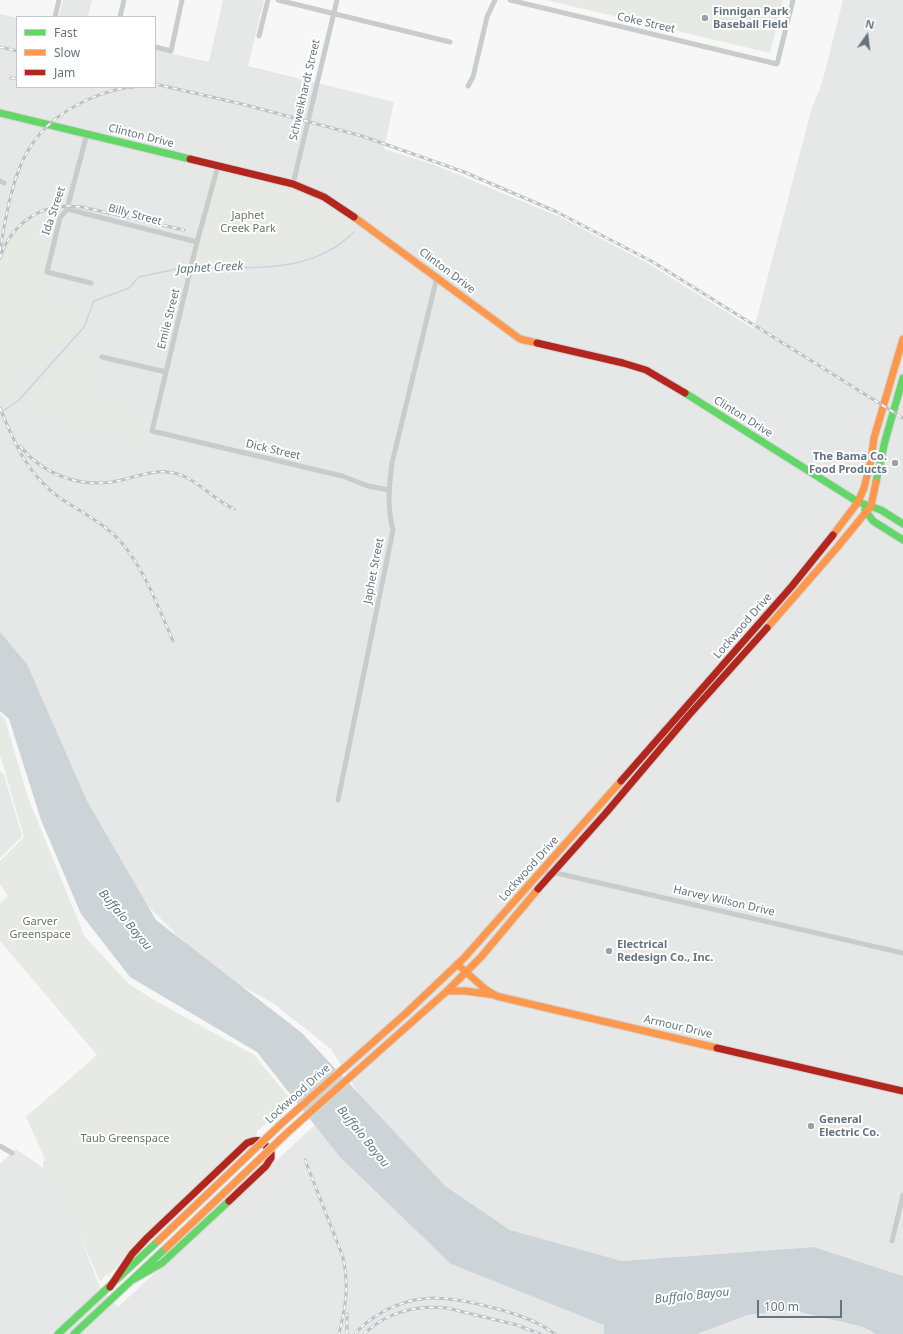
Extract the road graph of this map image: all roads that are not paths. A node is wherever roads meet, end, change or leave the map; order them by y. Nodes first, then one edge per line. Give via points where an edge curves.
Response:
1 (59, 0) edge
2 (124, 0) edge
3 (182, 0) edge
4 (268, 0) edge
5 (278, 0) edge
6 (337, 0) edge
7 (495, 0) edge
8 (510, 0) edge
9 (793, 0) edge
10 (333, 13) junction
11 (55, 16) edge
12 (120, 16) edge
13 (259, 36) dead end
14 (450, 42) dead end
15 (156, 47) edge
16 (468, 86) dead end
17 (0, 112) edge
18 (87, 134) junction
19 (218, 166) junction
20 (293, 184) junction
21 (68, 209) junction
22 (197, 244) junction
23 (438, 277) junction
24 (91, 283) dead end
25 (903, 339) edge
26 (102, 357) dead end
27 (166, 372) junction
28 (903, 378) edge
29 (152, 431) joint
30 (389, 490) junction
31 (858, 502) junction
32 (869, 509) junction
33 (903, 524) edge
34 (903, 540) edge
35 (806, 569) junction
36 (814, 575) junction
37 (779, 601) junction
38 (786, 607) junction
39 (762, 621) junction
40 (769, 626) junction
41 (644, 762) junction
42 (338, 800) dead end
43 (598, 808) junction
44 (605, 814) junction
45 (552, 872) junction
46 (539, 873) junction
47 (903, 953) edge
48 (457, 964) junction
49 (466, 972) junction
50 (447, 991) junction
51 (496, 996) junction
52 (903, 1091) edge
53 (0, 1146) edge
54 (12, 1153) dead end
55 (903, 1195) edge
56 (892, 1241) dead end
57 (134, 1279) junction
58 (110, 1287) junction
59 (102, 1294) junction
60 (109, 1302) junction
61 (60, 1333) edge
62 (74, 1334) edge

1 - 11 street
2 - 12 street
3 - 15 street via 171,50
4 - 13 street
5 - 10 street
6 - 10 street, Schweikhardt Street
7 - 16 street via 487,17 473,77
8 - 9 street, Coke Street via 777,64
10 - 14 street
10 - 20 street, Schweikhardt Street
17 - 18 main road, Clinton Drive
18 - 19 main road, Clinton Drive
18 - 21 street, Ida Street
19 - 20 main road, Clinton Drive
19 - 22 street, Emile Street
20 - 23 main road, Clinton Drive via 324,196
21 - 22 street, Billy Street
21 - 24 street, Ida Street via 60,218 47,272
22 - 27 street, Emile Street
23 - 30 street, Japhet Street via 392,463
23 - 31 main road, Clinton Drive via 520,339 646,370
25 - 31 main road, Lockwood Drive via 874,438 864,488
26 - 27 street
27 - 29 street, Emile Street
28 - 32 main road, Lockwood Drive
29 - 30 street, Dick Street via 342,476 368,486
30 - 42 street, Japhet Street via 389,514 393,530
31 - 32 main road, Clinton Drive
31 - 35 main road, Lockwood Drive
32 - 33 main road, Clinton Drive via 881,510
32 - 34 main road, Clinton Drive via 873,521
32 - 36 main road, Lockwood Drive
35 - 36 main road
35 - 37 main road, Lockwood Drive
36 - 38 main road, Lockwood Drive
37 - 38 main road
37 - 39 main road, Lockwood Drive
38 - 40 main road, Lockwood Drive
39 - 40 main road
39 - 41 main road, Lockwood Drive
40 - 41 main road, Lockwood Drive
41 - 43 main road, Lockwood Drive
41 - 44 main road, Lockwood Drive
43 - 44 main road
43 - 46 main road, Lockwood Drive
44 - 45 main road, Lockwood Drive
45 - 46 street, Harvey Wilson Drive
45 - 47 street, Harvey Wilson Drive
45 - 49 main road, Lockwood Drive
46 - 48 main road, Lockwood Drive
48 - 49 main road, Armour Drive
48 - 58 main road, Lockwood Drive, bridge via 405,1014 281,1124
49 - 50 main road, Lockwood Drive
49 - 51 main road, Armour Drive
50 - 51 main road via 465,990
50 - 57 main road, Lockwood Drive, bridge via 288,1132
51 - 52 main road, Armour Drive
53 - 54 street
55 - 56 street
57 - 58 main road via 162,1263 266,1166 271,1158 271,1152 259,1139 247,1143 153,1232 132,1254
57 - 60 main road, Lockwood Drive
58 - 59 main road, Lockwood Drive
59 - 60 main road
59 - 61 main road, Lockwood Drive
60 - 62 main road, Lockwood Drive

